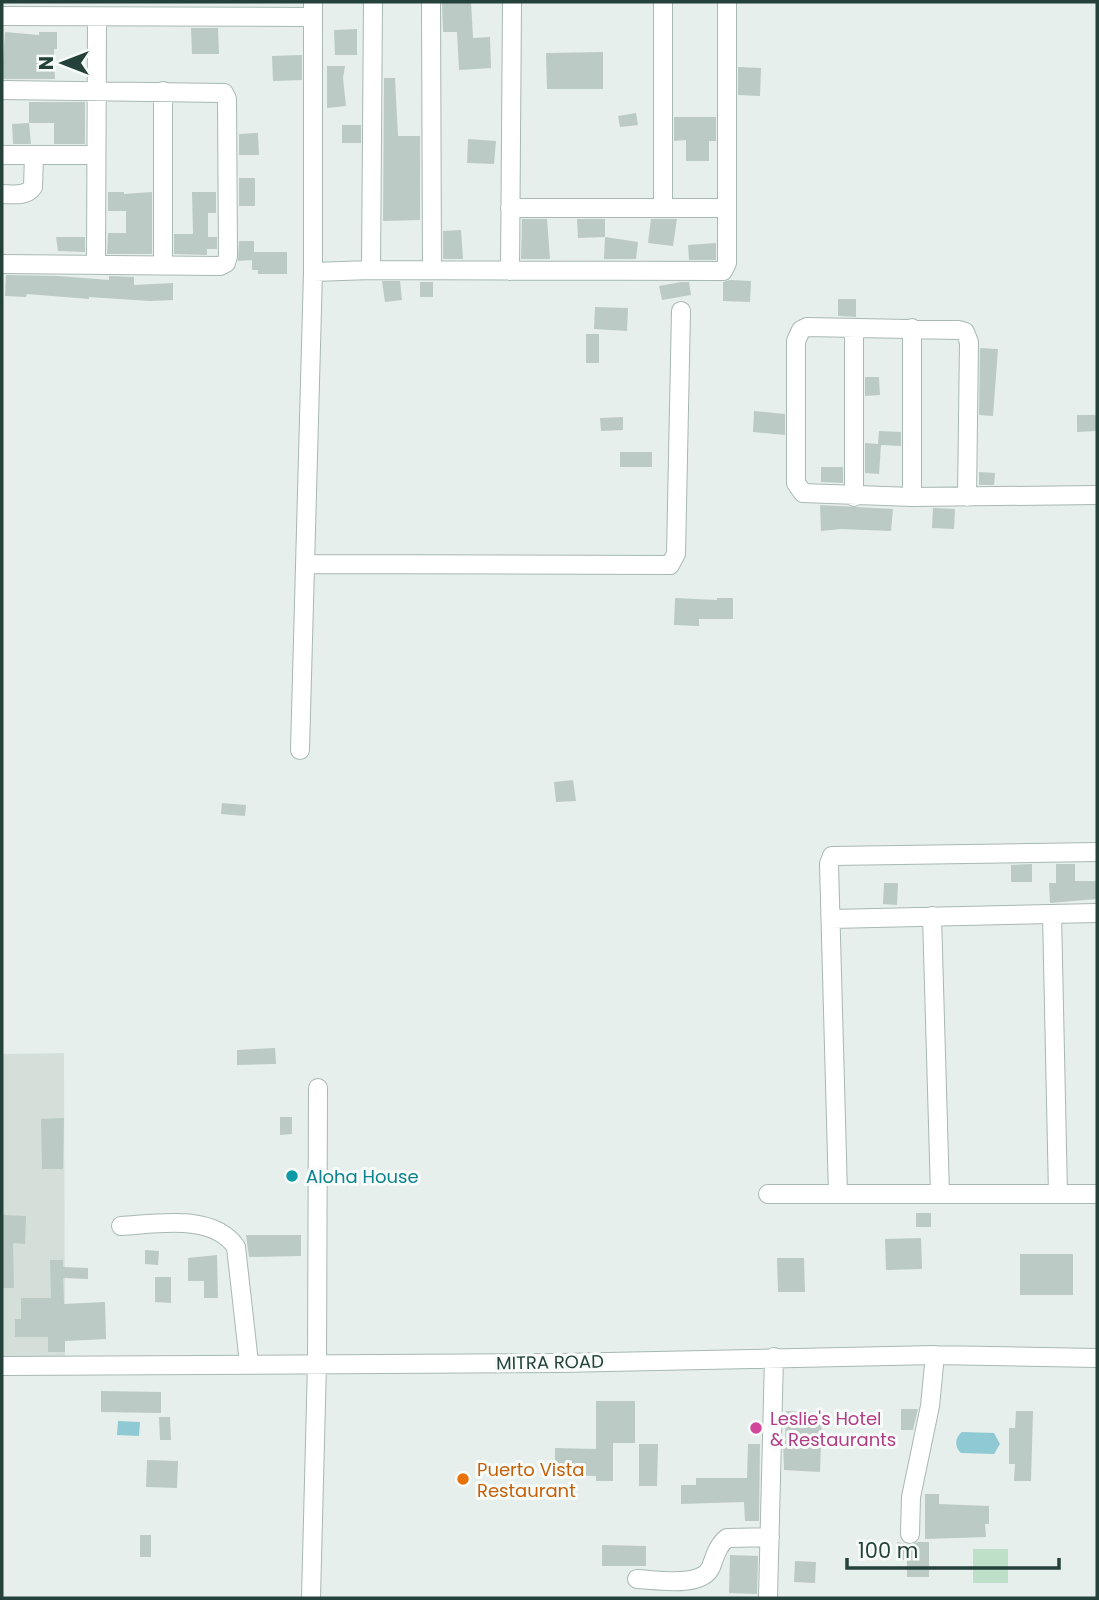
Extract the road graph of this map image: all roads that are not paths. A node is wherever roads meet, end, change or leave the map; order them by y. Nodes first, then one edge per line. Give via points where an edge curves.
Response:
1 (373, 2) edge
2 (431, 2) edge
3 (512, 2) edge
4 (663, 2) edge
5 (727, 2) edge
6 (21, 9) edge
7 (313, 9) edge
8 (2, 16) edge
9 (97, 17) junction
10 (2, 90) edge
11 (96, 90) junction
12 (163, 92) junction
13 (2, 155) edge
14 (34, 155) junction
15 (96, 155) junction
16 (2, 194) edge
17 (663, 207) junction
18 (510, 208) junction
19 (727, 208) junction
20 (2, 264) edge
21 (96, 265) junction
22 (163, 266) junction
23 (371, 270) junction
24 (432, 270) junction
25 (510, 271) junction
26 (313, 272) junction
27 (681, 311) dead end
28 (854, 328) junction
29 (912, 328) junction
30 (1097, 495) edge
31 (854, 497) junction
32 (912, 497) junction
33 (967, 497) junction
34 (305, 564) junction
35 (300, 750) dead end
36 (1097, 852) edge
37 (1097, 913) edge
38 (1052, 914) junction
39 (932, 916) junction
40 (831, 919) junction
41 (318, 1088) dead end
42 (768, 1194) dead end
43 (838, 1194) junction
44 (940, 1194) junction
45 (1058, 1194) junction
46 (1097, 1194) edge
47 (121, 1226) dead end
48 (935, 1355) junction
49 (774, 1357) junction
50 (1097, 1358) edge
51 (250, 1363) junction
52 (317, 1363) junction
53 (2, 1366) edge
54 (910, 1534) dead end
55 (770, 1537) junction
56 (637, 1579) dead end
57 (311, 1598) edge
58 (768, 1598) edge

1 - 23 street
2 - 24 street
3 - 18 street
4 - 17 street
5 - 19 street
6 - 8 street
6 - 9 street
7 - 9 street
7 - 26 street
9 - 11 street
10 - 11 street
11 - 12 street
11 - 15 street
12 - 22 street
12 - 22 street via 225,94 229,256 220,266
13 - 14 street
14 - 15 street
14 - 16 street via 30,192
15 - 21 street
17 - 18 street
17 - 19 street
18 - 25 street
19 - 25 street via 727,263 719,273
20 - 21 street
21 - 22 street
23 - 24 street
23 - 26 street
24 - 25 street
26 - 34 street
27 - 34 street via 676,554 670,565
28 - 29 street
28 - 31 street
28 - 31 street via 807,327 796,341 796,483 808,495
29 - 32 street
29 - 33 street via 959,330 968,336
30 - 33 street
31 - 32 street
32 - 33 street
34 - 35 street
36 - 40 street via 836,854 829,863
37 - 38 street
38 - 39 street
38 - 45 street
39 - 40 street
39 - 44 street
40 - 43 street
41 - 52 street
42 - 43 street
43 - 44 street
44 - 45 street
45 - 46 street
47 - 51 street via 186,1222 231,1240 236,1247
48 - 49 street, MITRA ROAD
48 - 50 street, MITRA ROAD
48 - 54 street via 930,1406 911,1497
49 - 52 street, MITRA ROAD
49 - 55 street
51 - 52 street, MITRA ROAD
51 - 53 street, MITRA ROAD
52 - 57 street
55 - 56 street via 727,1538 709,1572 699,1579
55 - 58 street

